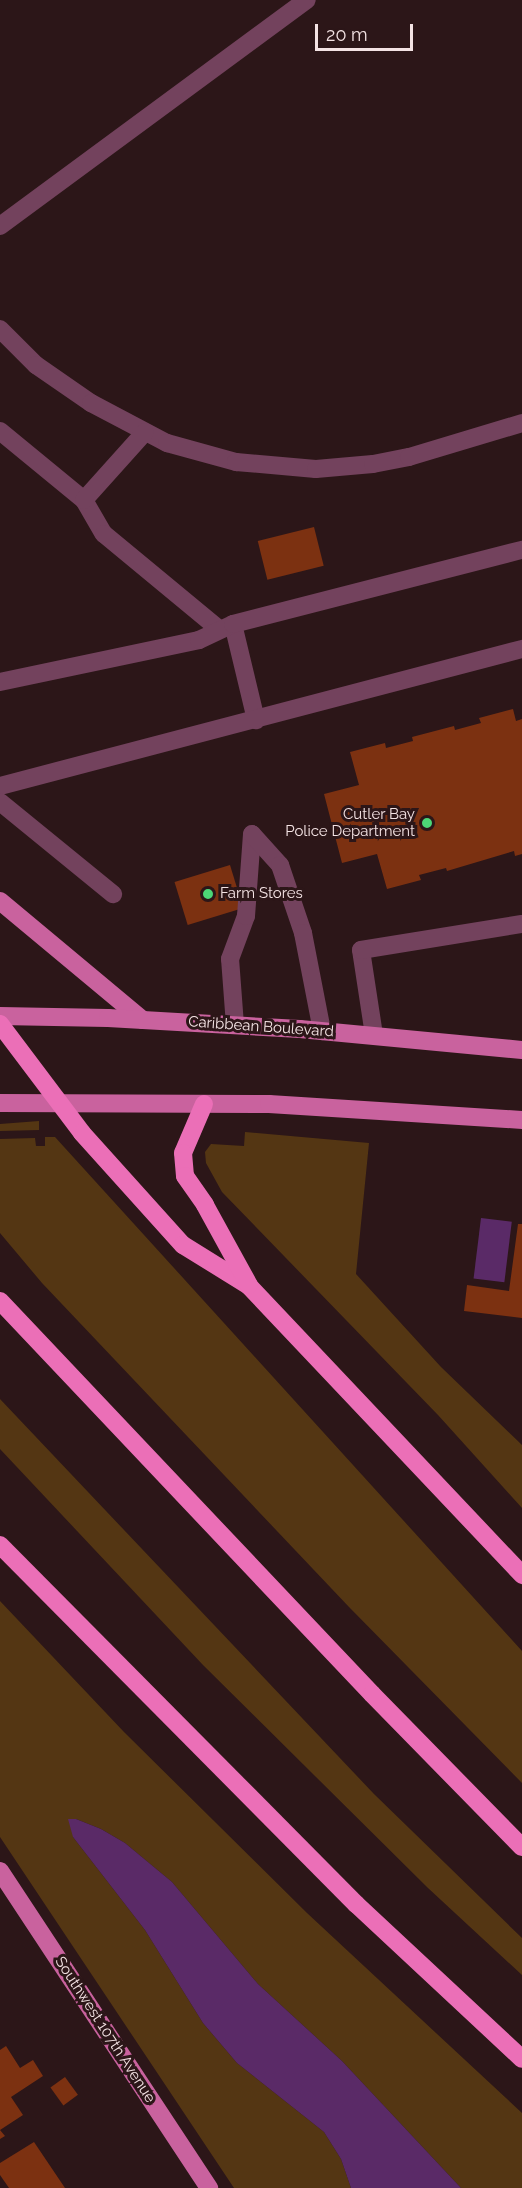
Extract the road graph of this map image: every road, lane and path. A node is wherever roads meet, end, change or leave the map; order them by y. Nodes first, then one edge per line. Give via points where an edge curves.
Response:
1 (307, 0) edge
2 (0, 226) edge
3 (0, 329) edge
4 (522, 423) edge
5 (0, 431) edge
6 (145, 432) junction
7 (84, 500) junction
8 (522, 550) edge
9 (226, 626) junction
10 (522, 649) edge
11 (0, 682) edge
12 (256, 720) junction
13 (0, 786) edge
14 (0, 802) edge
15 (113, 894) dead end
16 (0, 901) edge
17 (522, 924) edge
18 (0, 1016) edge
19 (143, 1020) junction
20 (0, 1024) edge
21 (235, 1025) junction
22 (322, 1031) junction
23 (374, 1035) junction
24 (522, 1050) edge
25 (0, 1103) edge
26 (59, 1103) junction
27 (204, 1104) junction
28 (522, 1119) edge
29 (249, 1286) junction
30 (0, 1301) edge
31 (0, 1545) edge
32 (522, 1575) edge
33 (522, 1847) edge
34 (0, 1871) edge
35 (522, 2059) edge
36 (210, 2188) edge

1 - 2 lane
3 - 6 lane via 36,365 91,404
4 - 6 lane via 409,457 316,469 236,462 167,443
5 - 7 lane
6 - 7 lane
7 - 9 lane via 104,534
8 - 9 lane
9 - 11 lane via 199,640
9 - 12 lane
10 - 12 lane
12 - 13 lane
14 - 15 lane
16 - 19 main road
17 - 23 lane via 361,950
18 - 19 main road, Caribbean Boulevard
19 - 21 main road, Caribbean Boulevard
20 - 26 highway
21 - 22 main road, Caribbean Boulevard
21 - 22 lane via 230,959 246,916 252,834 280,865 303,933
22 - 23 main road, Caribbean Boulevard
23 - 24 main road, Caribbean Boulevard
25 - 26 main road
26 - 27 main road
26 - 29 highway via 95,1149 183,1245
27 - 28 main road via 315,1106
27 - 29 highway via 183,1153 185,1176 205,1204
29 - 32 highway
30 - 33 highway
31 - 35 highway via 356,1905
34 - 36 main road, Southwest 107th Avenue

